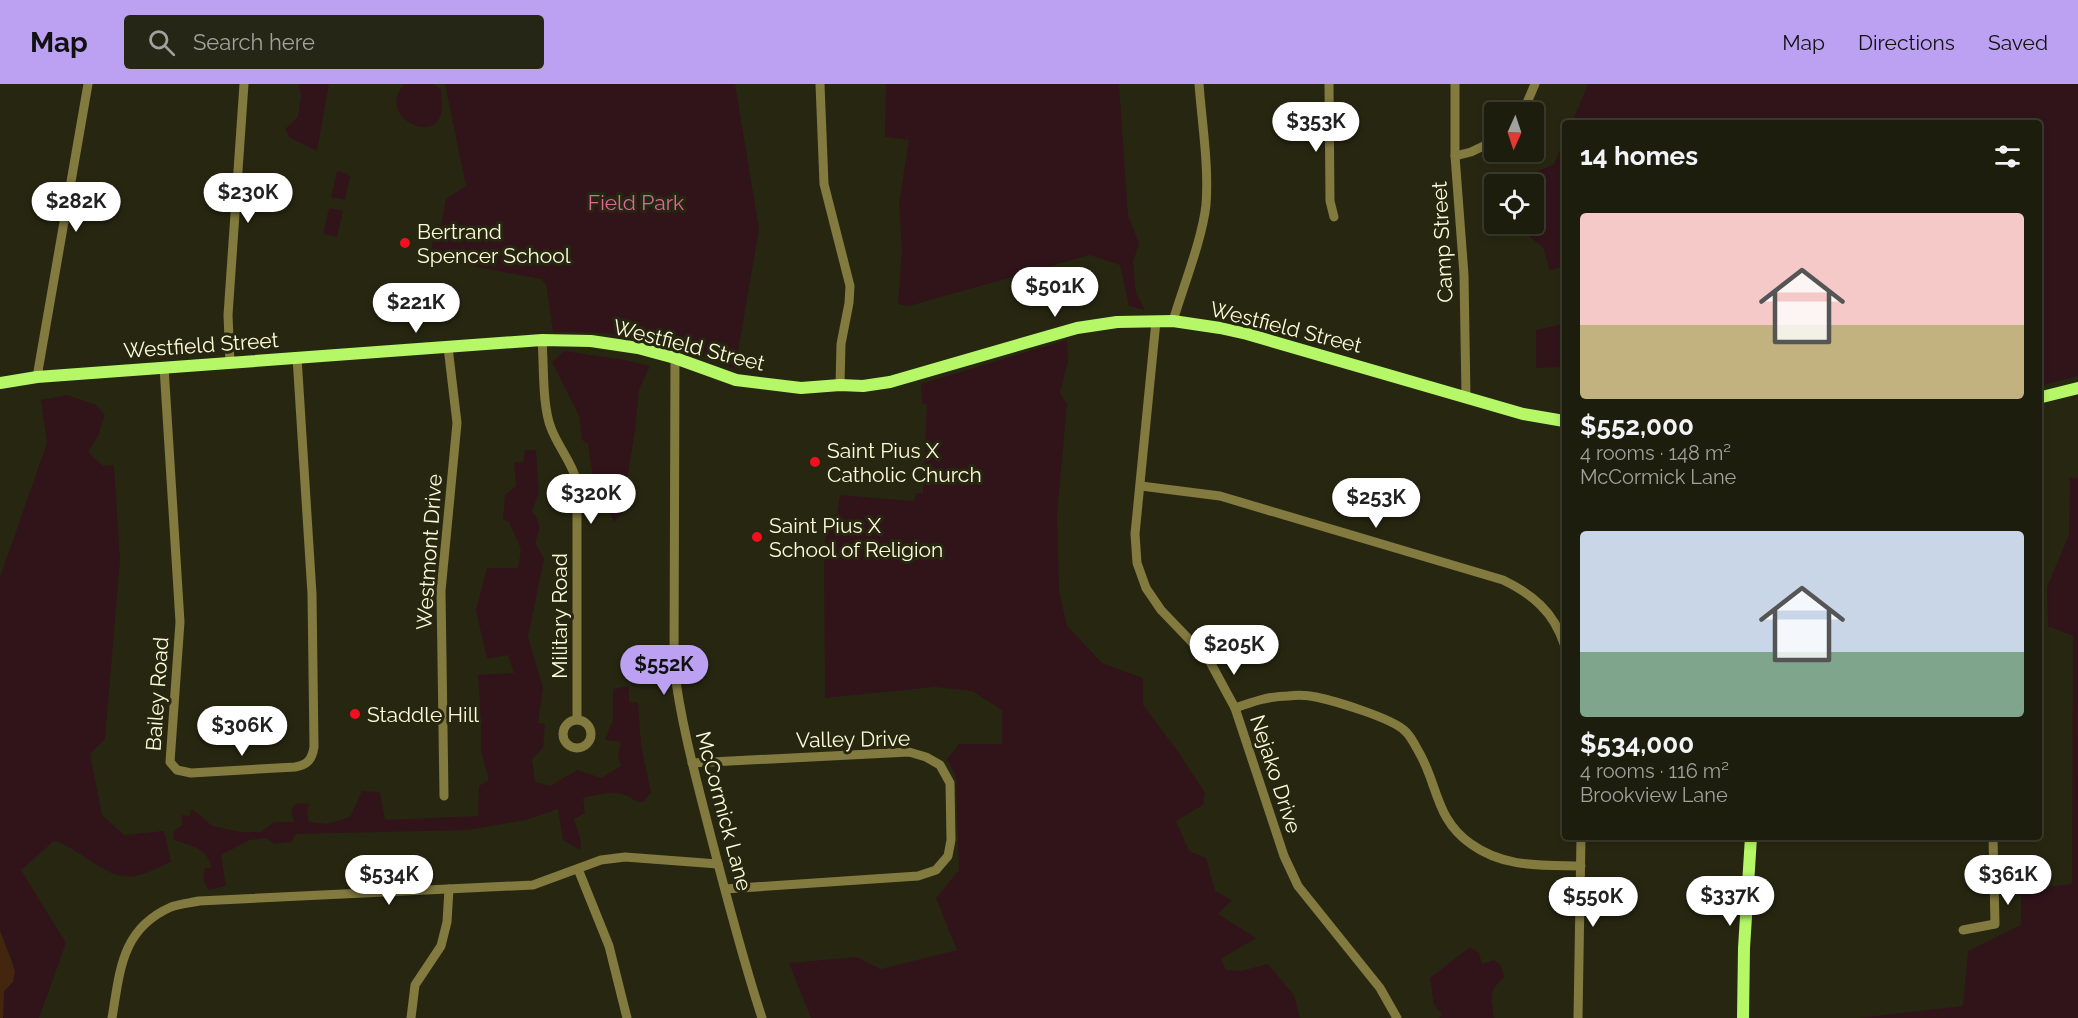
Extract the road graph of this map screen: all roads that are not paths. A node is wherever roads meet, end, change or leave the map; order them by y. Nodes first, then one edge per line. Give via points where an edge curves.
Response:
1 (88, 84) edge
2 (244, 84) edge
3 (820, 84) edge
4 (1199, 84) edge
5 (1329, 84) edge
6 (1455, 84) edge
7 (1535, 84) edge
8 (1527, 102) edge
9 (1484, 145) edge
10 (1455, 156) junction
11 (1334, 217) dead end
12 (1156, 321) junction
13 (1173, 321) junction
14 (542, 340) junction
15 (448, 347) junction
16 (297, 357) junction
17 (675, 358) junction
18 (230, 363) junction
19 (164, 367) junction
20 (37, 377) junction
21 (0, 383) edge
22 (840, 385) junction
23 (2078, 388) edge
24 (1466, 397) junction
25 (2042, 397) edge
26 (1562, 421) edge
27 (1141, 486) junction
28 (1562, 638) edge
29 (1235, 708) junction
30 (577, 719) dead end
31 (692, 763) junction
32 (444, 796) dead end
33 (1581, 840) edge
34 (1750, 840) edge
35 (1993, 840) edge
36 (718, 864) junction
37 (1581, 866) junction
38 (578, 869) junction
39 (449, 889) junction
40 (725, 889) junction
41 (1963, 930) dead end
42 (112, 1018) edge
43 (411, 1018) edge
44 (627, 1018) edge
45 (762, 1018) edge
46 (1397, 1018) edge
47 (1578, 1018) edge
48 (1743, 1018) edge

1 - 20 street
2 - 18 street via 228,315
3 - 22 street via 824,184 850,286 841,344
4 - 13 street via 1206,207
5 - 11 street via 1330,201
6 - 10 street, Camp Street
7 - 8 street
9 - 10 street
10 - 24 street, Camp Street via 1464,275
12 - 13 main road, Westfield Street
12 - 22 main road, Westfield Street via 1077,328 890,382
12 - 27 street, Nejako Drive
13 - 24 main road, Westfield Street via 1247,334
14 - 15 main road, Westfield Street
14 - 17 main road, Westfield Street via 591,341
14 - 30 street, Military Road via 549,422 577,482
15 - 16 main road, Westfield Street
15 - 32 street, Westmont Drive via 457,423 441,591
16 - 18 main road, Westfield Street
16 - 19 street, Bailey Road via 312,594 314,747 309,761 295,767 190,773 177,770 170,762 180,622
17 - 22 main road, Westfield Street via 736,380 801,388
17 - 31 street, McCormick Lane via 674,667
18 - 19 main road, Westfield Street
19 - 20 main road, Westfield Street
20 - 21 main road, Westfield Street
23 - 25 main road
24 - 26 main road, Westfield Street
27 - 28 street via 1220,496 1503,580 1524,590 1544,608
27 - 29 street, Nejako Drive via 1135,534 1137,563 1146,588 1161,610 1209,660
29 - 37 street via 1261,699 1315,697 1382,718 1405,730 1421,755 1438,804 1454,829 1469,843 1493,858 1523,864
29 - 46 street, Nejako Drive via 1284,856 1298,886 1380,988
31 - 36 street, McCormick Lane
31 - 40 street, Valley Drive via 909,753 940,765 950,783 951,840 948,856 936,870 918,876
33 - 37 street
34 - 48 main road
35 - 41 street via 1995,924
36 - 38 street via 625,857 601,860
36 - 40 street, McCormick Lane
37 - 47 street
38 - 39 street via 533,885
38 - 44 street via 609,946
39 - 42 street via 199,901 173,906 150,918 130,941
39 - 43 street via 441,946 415,984
40 - 45 street, McCormick Lane

